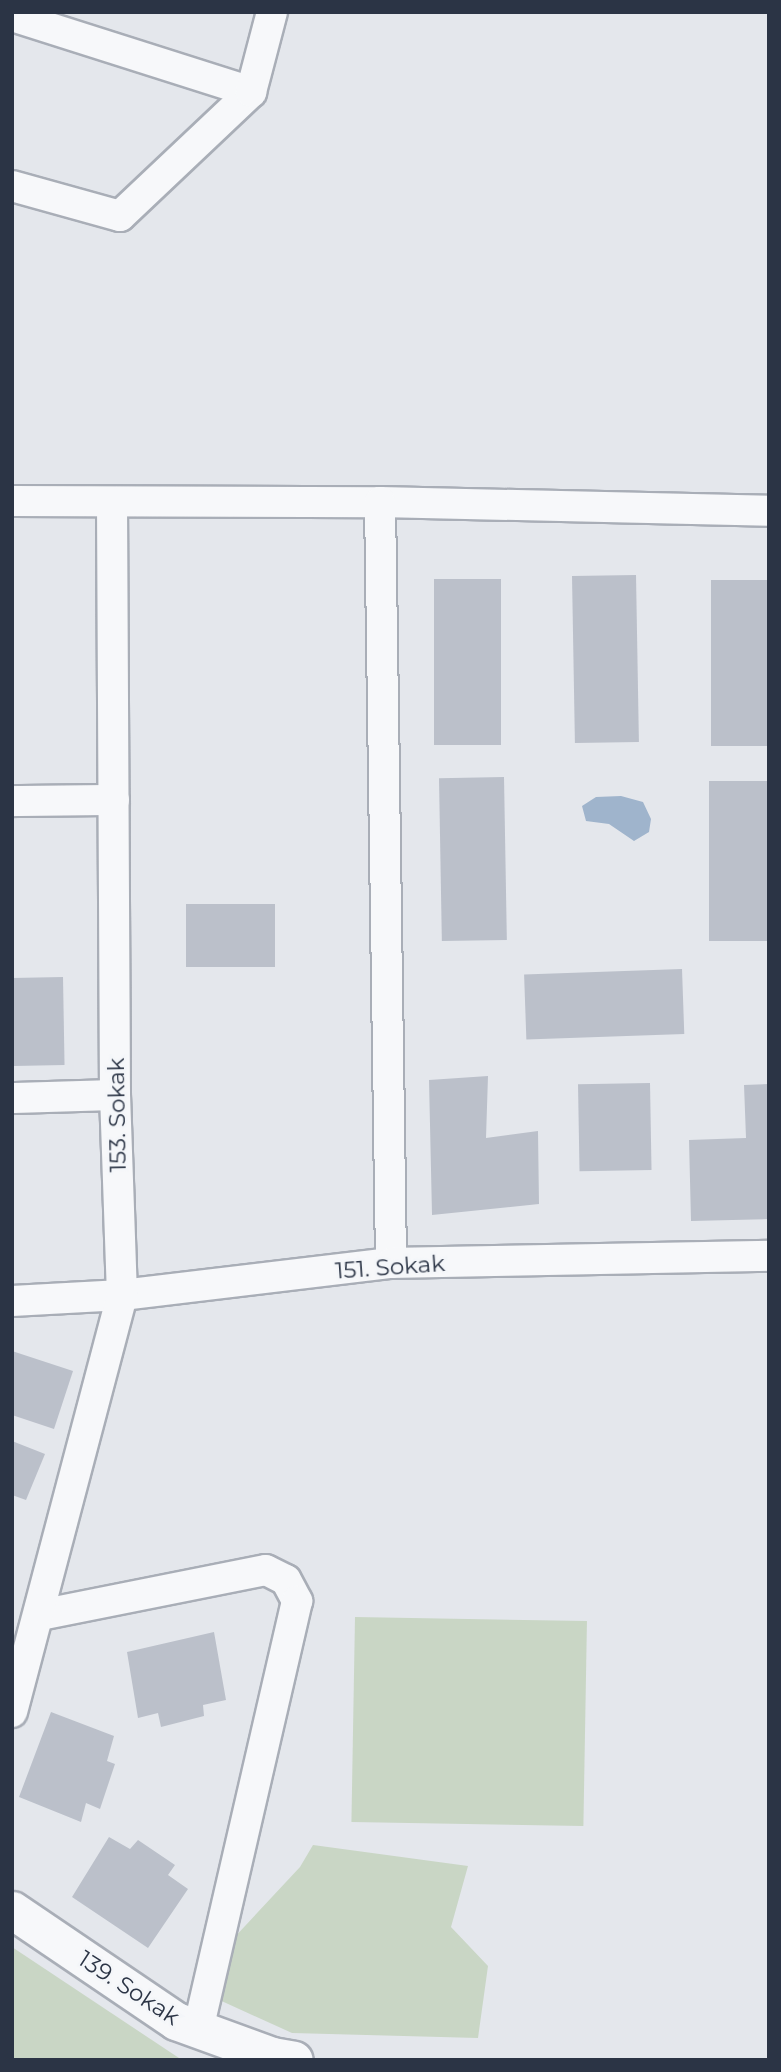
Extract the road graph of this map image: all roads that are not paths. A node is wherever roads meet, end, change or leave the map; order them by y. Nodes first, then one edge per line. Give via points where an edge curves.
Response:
1 (272, 12) edge
2 (12, 16) edge
3 (251, 92) junction
4 (12, 186) edge
5 (12, 501) edge
6 (380, 502) junction
7 (112, 503) junction
8 (769, 512) edge
9 (114, 800) junction
10 (12, 802) edge
11 (115, 1095) junction
12 (12, 1098) edge
13 (769, 1256) edge
14 (391, 1264) junction
15 (122, 1295) junction
16 (12, 1301) edge
17 (40, 1615) junction
18 (12, 1712) edge
19 (12, 1910) edge
20 (198, 2029) junction
21 (295, 2060) edge

1 - 3 street
2 - 3 street
3 - 4 street via 120,216
5 - 7 street
6 - 7 street
6 - 8 street
6 - 14 street
7 - 9 street, 153. Sokak
9 - 10 street
9 - 11 street, 153. Sokak
11 - 12 street
11 - 15 street, 153. Sokak
13 - 14 street, 151. Sokak
14 - 15 street, 151. Sokak
15 - 16 street, 151. Sokak
15 - 17 street, 153. Sokak
17 - 18 street, 153. Sokak
17 - 20 street via 266,1570 286,1580 297,1601
19 - 20 street, 139. Sokak via 176,2021
20 - 21 street, 139. Sokak

